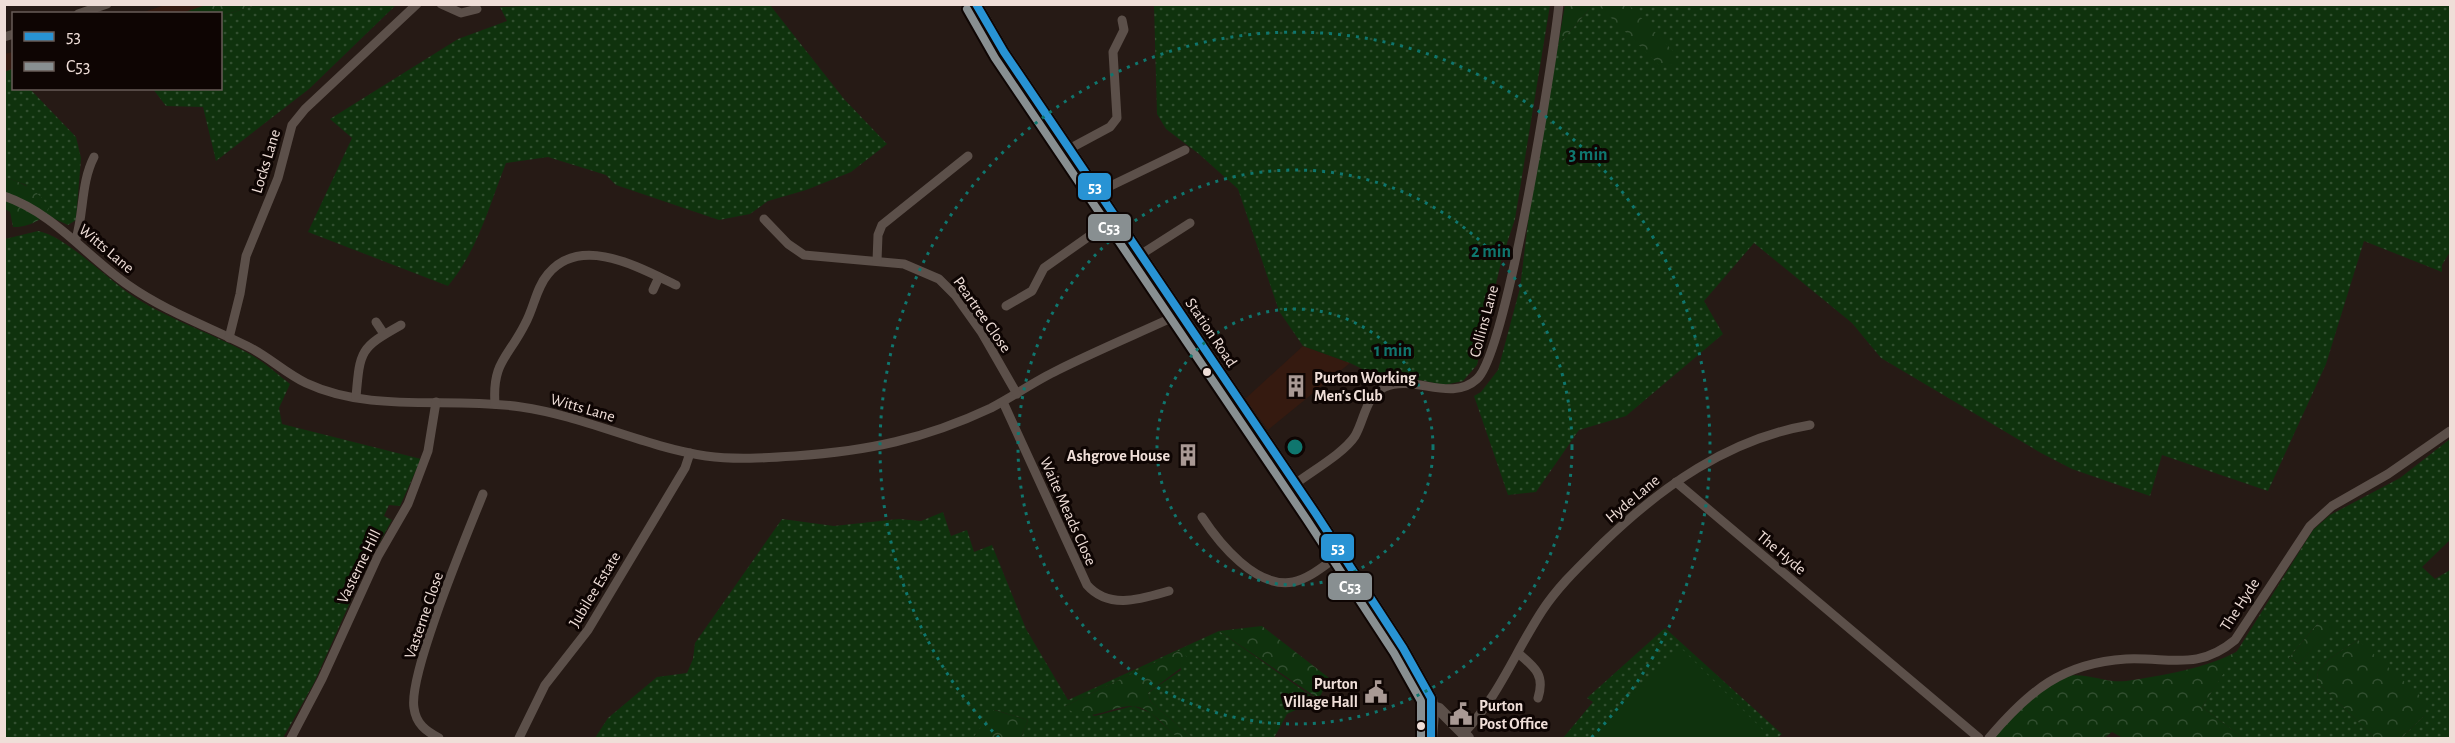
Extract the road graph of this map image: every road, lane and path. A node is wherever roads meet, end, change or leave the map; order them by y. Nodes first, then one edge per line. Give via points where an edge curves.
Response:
1 (107, 4) edge
2 (417, 4) edge
3 (441, 4) edge
4 (976, 4) edge
5 (1559, 4) edge
6 (477, 9) dead end
7 (84, 12) edge
8 (1122, 20) dead end
9 (1069, 148) junction
10 (1185, 150) dead end
11 (968, 156) dead end
12 (94, 157) dead end
13 (1098, 192) junction
14 (4, 196) edge
15 (1115, 218) junction
16 (764, 219) dead end
17 (1190, 223) dead end
18 (76, 239) junction
19 (1140, 255) junction
20 (877, 261) junction
21 (659, 277) junction
22 (676, 285) dead end
23 (653, 290) dead end
24 (1006, 306) dead end
25 (1180, 314) junction
26 (376, 322) dead end
27 (401, 325) dead end
28 (384, 334) junction
29 (229, 338) junction
30 (1017, 394) junction
31 (356, 397) junction
32 (436, 402) junction
33 (1003, 402) junction
34 (495, 404) junction
35 (1810, 425) dead end
36 (2451, 430) edge
37 (690, 453) junction
38 (1676, 482) junction
39 (1295, 484) junction
40 (483, 494) dead end
41 (1202, 517) dead end
42 (1341, 554) junction
43 (1169, 591) dead end
44 (1519, 654) junction
45 (1538, 698) dead end
46 (1433, 707) junction
47 (1463, 737) edge
48 (291, 738) edge
49 (439, 738) edge
50 (519, 738) edge
51 (1431, 738) edge
52 (1979, 738) edge
53 (1989, 738) edge

1 - 7 street
2 - 29 street, Locks Lane via 292,124 278,178 246,256
3 - 6 street via 461,13
4 - 9 street, Station Road
5 - 39 street, Collins Lane via 1528,190 1505,304 1486,368 1473,383 1461,388 1392,384 1379,390 1370,400 1354,438
8 - 9 street via 1124,30 1113,46 1117,118 1110,127
9 - 13 street, Station Road
10 - 13 street
11 - 20 street via 882,225
12 - 18 street via 88,169
13 - 15 street, Station Road
14 - 18 street, Witts Lane via 29,207
15 - 19 street, Station Road
15 - 24 street via 1044,268 1032,291
16 - 20 street, Peartree Close via 804,255
17 - 19 street
18 - 29 street, Witts Lane via 103,267 145,296
19 - 25 street, Station Road
20 - 30 street, Peartree Close via 904,264 945,283 982,333
21 - 22 street
21 - 23 street
21 - 34 street via 596,255 574,257 557,265 542,282 526,323 499,365 494,379
25 - 30 street, Witts Lane via 1064,367
25 - 39 street, Station Road
26 - 28 street
27 - 28 street
28 - 31 street via 363,352
29 - 31 street, Witts Lane via 309,385
30 - 33 street, Witts Lane
31 - 32 street, Witts Lane
32 - 34 street, Witts Lane
32 - 48 street, Vasterne Hill via 428,451 412,494
33 - 37 street, Witts Lane via 919,438 866,450 749,459
33 - 43 street, Waite Meads Close via 1087,585 1103,597 1119,600
34 - 37 street, Witts Lane via 558,414
35 - 38 street, Hyde Lane via 1723,452
36 - 53 street, The Hyde via 2388,474 2332,506 2310,525 2235,640 2223,650 2198,660 2124,659 2064,672 2037,687
37 - 50 street, Jubilee Estate via 685,468 588,630 545,685
38 - 44 street, Hyde Lane via 1636,512 1570,575 1542,611
38 - 52 street, The Hyde
39 - 42 street, Station Road
40 - 49 street, Vasterne Close via 414,688 413,707 418,721
41 - 42 street via 1232,556 1278,581 1297,581
42 - 46 street, Station Road via 1422,678
44 - 45 street via 1539,673 1542,685
44 - 47 street, Hyde Lane via 1490,703
46 - 47 street
46 - 51 street

